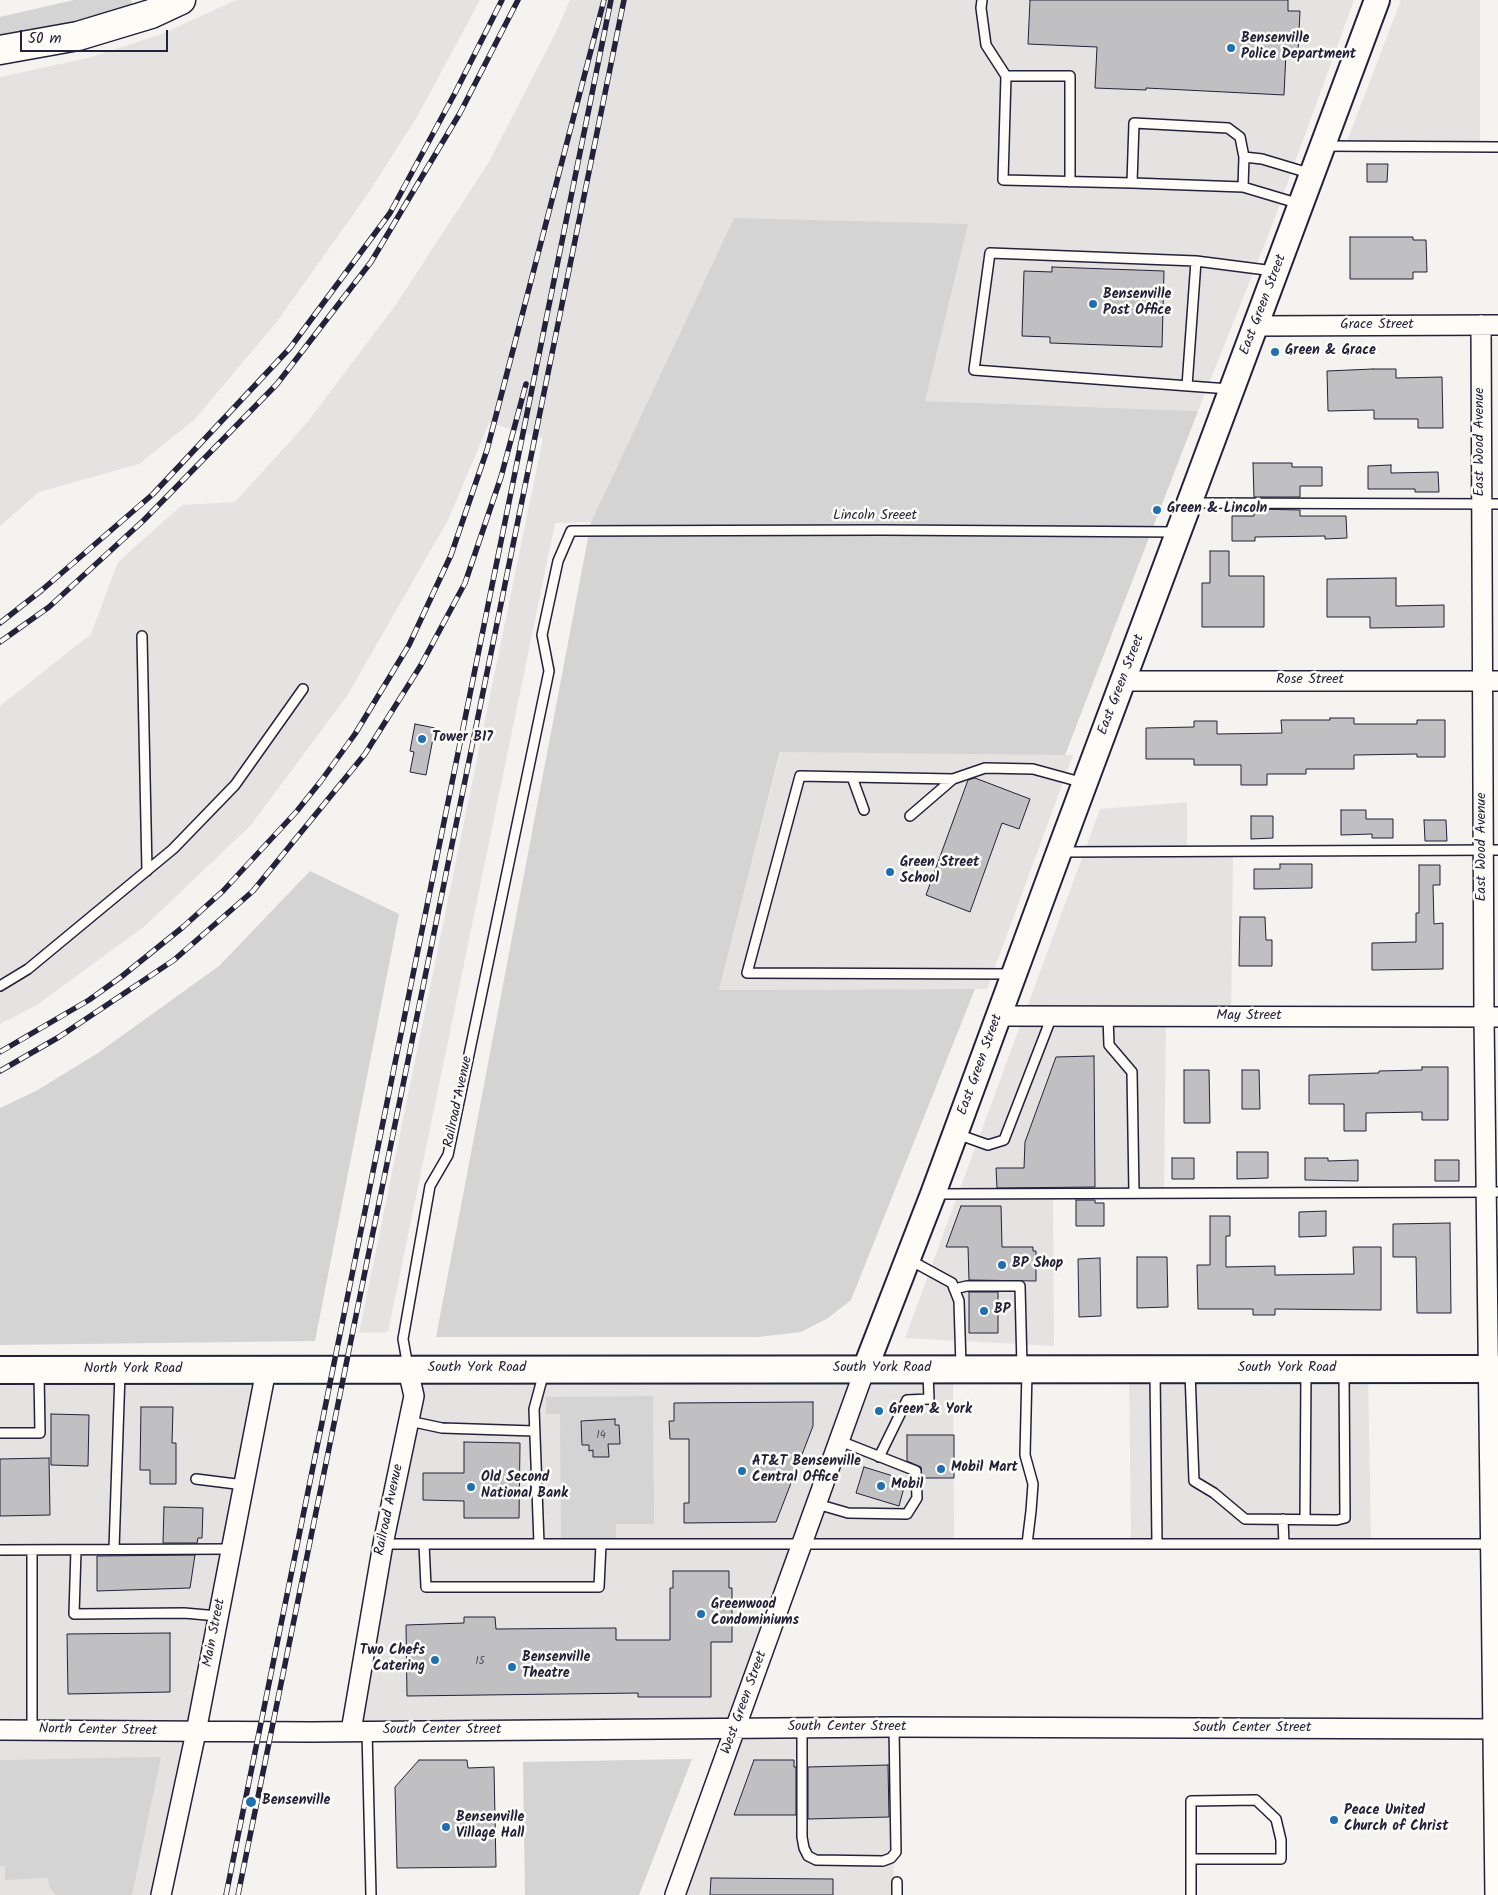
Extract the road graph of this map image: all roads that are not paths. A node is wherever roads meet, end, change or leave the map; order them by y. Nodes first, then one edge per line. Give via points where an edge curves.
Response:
1 (181, 0) edge
2 (982, 0) edge
3 (1377, 0) edge
4 (0, 50) edge
5 (1006, 76) junction
6 (1323, 146) junction
7 (1498, 147) edge
8 (1244, 156) junction
9 (1313, 174) junction
10 (1070, 182) junction
11 (1132, 184) junction
12 (1243, 187) junction
13 (1302, 204) junction
14 (1196, 261) junction
15 (1277, 271) junction
16 (1489, 325) edge
17 (1256, 326) junction
18 (1187, 386) junction
19 (1232, 389) junction
20 (1189, 503) junction
21 (1490, 504) edge
22 (571, 531) joint
23 (1179, 532) junction
24 (142, 636) dead end
25 (1123, 681) junction
26 (1490, 681) edge
27 (303, 689) dead end
28 (852, 777) junction
29 (953, 779) junction
30 (1085, 783) junction
31 (864, 810) dead end
32 (910, 816) dead end
33 (1491, 850) edge
34 (1059, 852) junction
35 (147, 871) junction
36 (1015, 974) junction
37 (0, 986) edge
38 (999, 1016) junction
39 (1052, 1016) junction
40 (1108, 1016) junction
41 (1491, 1017) edge
42 (956, 1134) junction
43 (1493, 1192) edge
44 (1134, 1193) junction
45 (933, 1194) junction
46 (908, 1259) junction
47 (954, 1289) junction
48 (544, 1369) junction
49 (865, 1369) junction
50 (928, 1369) junction
51 (961, 1369) junction
52 (1025, 1369) junction
53 (1155, 1369) junction
54 (1190, 1369) junction
55 (1306, 1369) junction
56 (1344, 1369) junction
57 (1494, 1369) edge
58 (0, 1370) edge
59 (39, 1370) junction
60 (120, 1370) junction
61 (266, 1370) junction
62 (408, 1370) junction
63 (408, 1421) junction
64 (534, 1431) junction
65 (0, 1433) edge
66 (840, 1441) junction
67 (879, 1457) junction
68 (196, 1479) dead end
69 (244, 1485) junction
70 (817, 1504) junction
71 (1283, 1519) junction
72 (1305, 1519) junction
73 (383, 1544) junction
74 (424, 1544) junction
75 (539, 1544) junction
76 (601, 1544) junction
77 (803, 1544) junction
78 (1026, 1544) junction
79 (1157, 1544) junction
80 (1284, 1544) junction
81 (1495, 1544) edge
82 (231, 1548) junction
83 (114, 1549) junction
84 (0, 1550) edge
85 (32, 1550) junction
86 (76, 1550) junction
87 (218, 1616) junction
88 (894, 1727) junction
89 (802, 1728) junction
90 (736, 1729) junction
91 (0, 1730) edge
92 (32, 1730) junction
93 (1495, 1730) edge
94 (196, 1732) junction
95 (359, 1732) junction
96 (1190, 1859) junction
97 (897, 1882) dead end
98 (161, 1895) edge
99 (371, 1895) edge
100 (675, 1895) edge
101 (897, 1895) edge
102 (1190, 1895) edge
103 (1495, 1895) edge

1 - 4 main road via 151,14 78,36
2 - 5 lane via 986,45
3 - 6 street, East Green Street
5 - 10 lane via 1070,76
5 - 10 lane via 1003,180
6 - 7 lane
6 - 9 street, East Green Street
8 - 9 lane
8 - 11 lane via 1240,137 1228,128 1134,123
8 - 12 lane
9 - 13 street, East Green Street
10 - 11 lane
11 - 12 lane
12 - 13 lane
13 - 15 street, East Green Street
14 - 15 lane
14 - 18 lane
14 - 18 lane via 990,253 974,370
15 - 17 street, East Green Street
16 - 17 street, Grace Street
16 - 21 street, East Wood Avenue
17 - 19 street, East Green Street
18 - 19 lane
19 - 20 street, East Green Street
20 - 21 lane
20 - 23 street, East Green Street
21 - 26 street, East Wood Avenue
22 - 23 lane, Lincoln Sreeet
22 - 62 lane, Railroad Avenue via 558,560 542,635 549,671 448,1155 430,1186 403,1340
23 - 25 street, East Green Street
24 - 35 lane
25 - 26 street, Rose Street
25 - 30 street, East Green Street
26 - 33 street, East Wood Avenue
27 - 35 lane via 235,785
28 - 29 lane
28 - 31 lane
28 - 36 lane via 800,776 747,973
29 - 30 lane via 985,768 1033,769
29 - 32 lane
30 - 34 street, East Green Street
33 - 34 lane
33 - 41 street, East Wood Avenue
34 - 36 street, East Green Street
35 - 37 lane via 28,969
36 - 38 street, East Green Street
38 - 39 street, May Street
38 - 42 street, East Green Street
39 - 40 street, May Street
39 - 42 lane via 1004,1140 988,1145
40 - 41 street, May Street
40 - 44 lane via 1109,1045 1132,1072
41 - 43 street, East Wood Avenue
42 - 45 street, East Green Street
43 - 44 lane
43 - 57 street, East Wood Avenue
44 - 45 lane
45 - 46 street, East Green Street
46 - 47 lane via 952,1283
46 - 49 street, East Green Street
47 - 51 lane via 959,1302
47 - 52 lane via 1020,1286
48 - 49 main road, South York Road
48 - 62 main road, South York Road
48 - 64 lane via 534,1409
49 - 50 main road, South York Road
49 - 66 street, West Green Street
50 - 51 main road, South York Road
50 - 67 lane via 929,1399 907,1400
51 - 52 main road, South York Road
52 - 53 main road, South York Road
52 - 78 lane via 1025,1455 1033,1484
53 - 54 main road, South York Road
53 - 79 lane
54 - 55 main road, South York Road
54 - 71 lane via 1194,1481 1245,1519
55 - 56 main road, South York Road
55 - 72 lane
56 - 57 main road, South York Road
56 - 72 lane via 1345,1518
57 - 81 street, East Wood Avenue
58 - 59 main road, North York Road
59 - 60 main road, North York Road
59 - 65 lane via 40,1433
60 - 61 main road, North York Road
60 - 83 lane
61 - 62 main road, South York Road
61 - 69 street, Main Street
62 - 63 street, Railroad Avenue via 414,1396
63 - 64 lane via 442,1428
63 - 73 street, Railroad Avenue
64 - 75 lane
66 - 67 lane
66 - 70 street, West Green Street
67 - 70 lane via 916,1471 917,1498 908,1514 848,1513
68 - 69 lane
69 - 82 street, Main Street
70 - 77 street, West Green Street
71 - 72 lane
71 - 80 lane
73 - 74 lane
73 - 95 street, Railroad Avenue
74 - 75 lane
74 - 76 lane via 426,1587 599,1587
75 - 76 lane
76 - 77 lane
77 - 78 lane
77 - 90 street, West Green Street
78 - 79 lane
79 - 80 lane
80 - 81 lane
81 - 93 street, East Wood Avenue
82 - 83 lane
82 - 87 street, Main Street
83 - 86 lane
84 - 85 lane
85 - 86 lane
85 - 92 lane
86 - 87 lane via 74,1614 184,1613
87 - 94 street, Main Street
88 - 89 street, South Center Street
88 - 89 lane via 896,1852 883,1861 816,1860 808,1856 802,1837
88 - 93 street, South Center Street
89 - 90 street, South Center Street
90 - 95 street, South Center Street
90 - 100 street, West Green Street
91 - 92 street, North Center Street
92 - 94 street, North Center Street
93 - 103 street, East Wood Avenue
94 - 95 street, South Center Street
94 - 98 street, Main Street
95 - 99 lane
96 - 96 lane via 1190,1801 1256,1800 1276,1819 1281,1859
96 - 102 lane
97 - 101 lane

